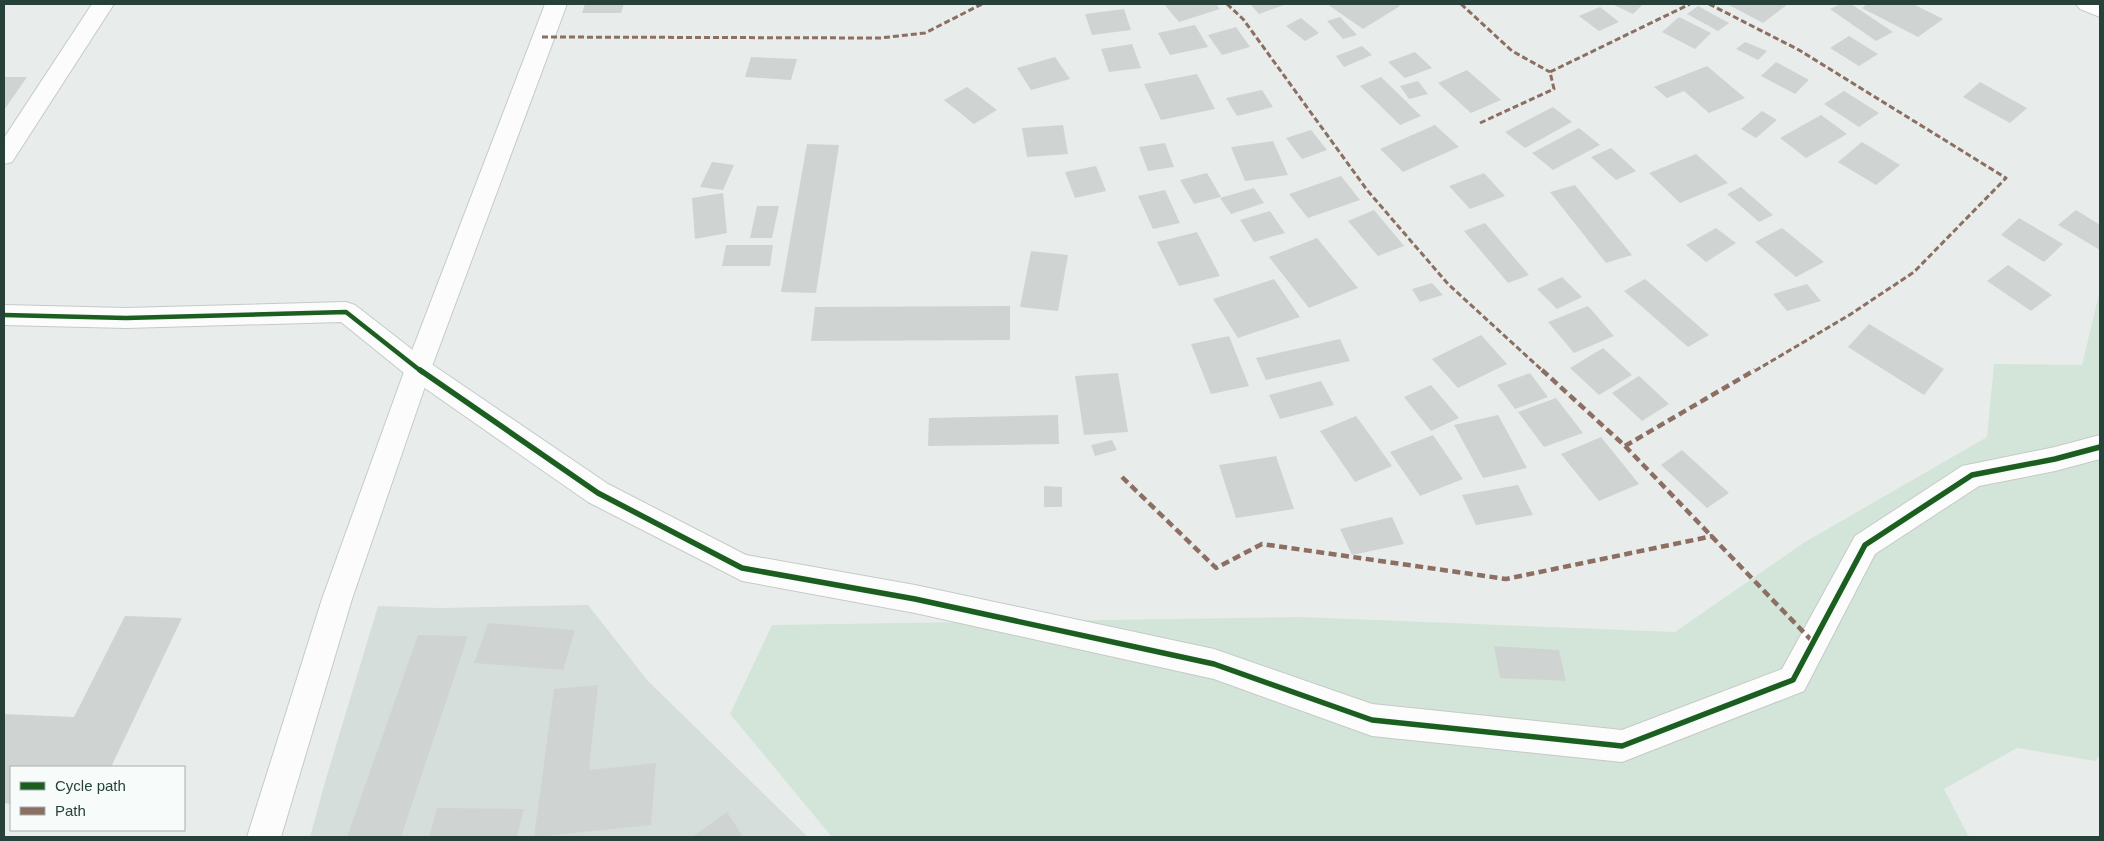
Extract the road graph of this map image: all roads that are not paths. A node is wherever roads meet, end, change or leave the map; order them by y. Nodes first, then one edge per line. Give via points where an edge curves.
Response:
1 (103, 4) edge
2 (556, 4) edge
3 (2087, 4) edge
4 (2100, 10) edge
5 (4, 156) edge
6 (4, 315) edge
7 (418, 369) junction
8 (2100, 447) edge
9 (264, 837) edge

1 - 5 street
2 - 7 street
3 - 4 street
6 - 7 street via 126,318 346,312
7 - 8 street via 598,493 742,568 915,599 1214,664 1372,720 1622,746 1793,680 1865,545 1972,475
7 - 9 street via 337,599

